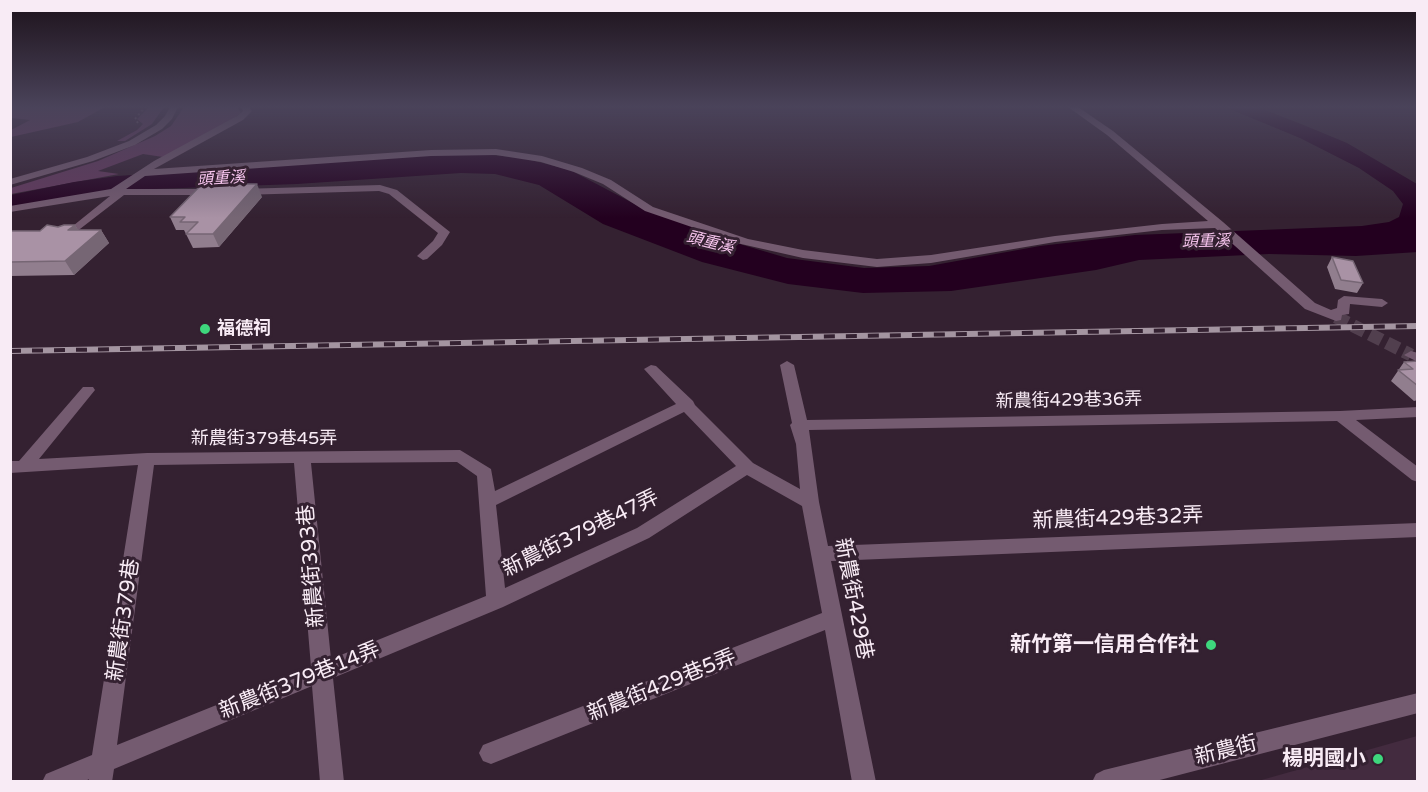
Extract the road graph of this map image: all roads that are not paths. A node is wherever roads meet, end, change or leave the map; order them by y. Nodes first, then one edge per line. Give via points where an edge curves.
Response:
1 (129, 144) edge
2 (193, 144) edge
3 (1123, 144) edge
4 (139, 174) junction
5 (10, 182) edge
6 (117, 192) junction
7 (10, 208) edge
8 (1222, 227) junction
9 (67, 236) edge
10 (423, 256) dead end
11 (1382, 303) dead end
12 (787, 365) dead end
13 (651, 369) dead end
14 (88, 390) dead end
15 (688, 404) junction
16 (1418, 412) edge
17 (1340, 416) junction
18 (798, 425) junction
19 (302, 458) junction
20 (147, 459) junction
21 (17, 466) edge
22 (747, 467) junction
23 (1418, 476) edge
24 (487, 502) junction
25 (810, 502) junction
26 (1418, 530) edge
27 (820, 554) junction
28 (496, 600) junction
29 (832, 618) junction
30 (322, 672) junction
31 (1418, 703) edge
32 (491, 753) dead end
33 (102, 771) edge
34 (54, 782) edge
35 (332, 782) edge
36 (864, 782) edge
37 (1104, 782) edge

1 - 5 street
2 - 4 street
3 - 8 street
4 - 6 street
4 - 8 street via 496,152 542,159 578,170 607,182 649,209 745,242 877,263 931,260 1055,239 1162,227
6 - 7 street
6 - 9 street
6 - 10 street via 380,188 393,192 444,232
8 - 11 street via 1310,306 1333,316 1344,311 1344,300
12 - 18 street, 新農街429巷
13 - 15 street
14 - 21 street
15 - 22 street
15 - 24 street
16 - 17 street, 新農街429巷36弄
17 - 18 street, 新農街429巷36弄
17 - 23 street
18 - 25 street, 新農街429巷 via 804,444
19 - 20 street, 新農街379巷45弄
19 - 24 street, 新農街379巷45弄 via 460,456 485,473
19 - 30 street, 新農街393巷
20 - 21 street, 新農街379巷45弄
20 - 33 street, 新農街379巷
22 - 25 street
22 - 28 street, 新農街379巷47弄 via 643,533
24 - 28 street, 新農街379巷45弄
25 - 27 street, 新農街429巷
26 - 27 street, 新農街429巷32弄
27 - 29 street, 新農街429巷
28 - 30 street, 新農街379巷14弄
29 - 32 street, 新農街429巷5弄
29 - 36 street, 新農街429巷
30 - 33 street, 新農街379巷14弄
30 - 35 street, 新農街393巷
31 - 37 street, 新農街
33 - 34 street, 新農街379巷14弄

